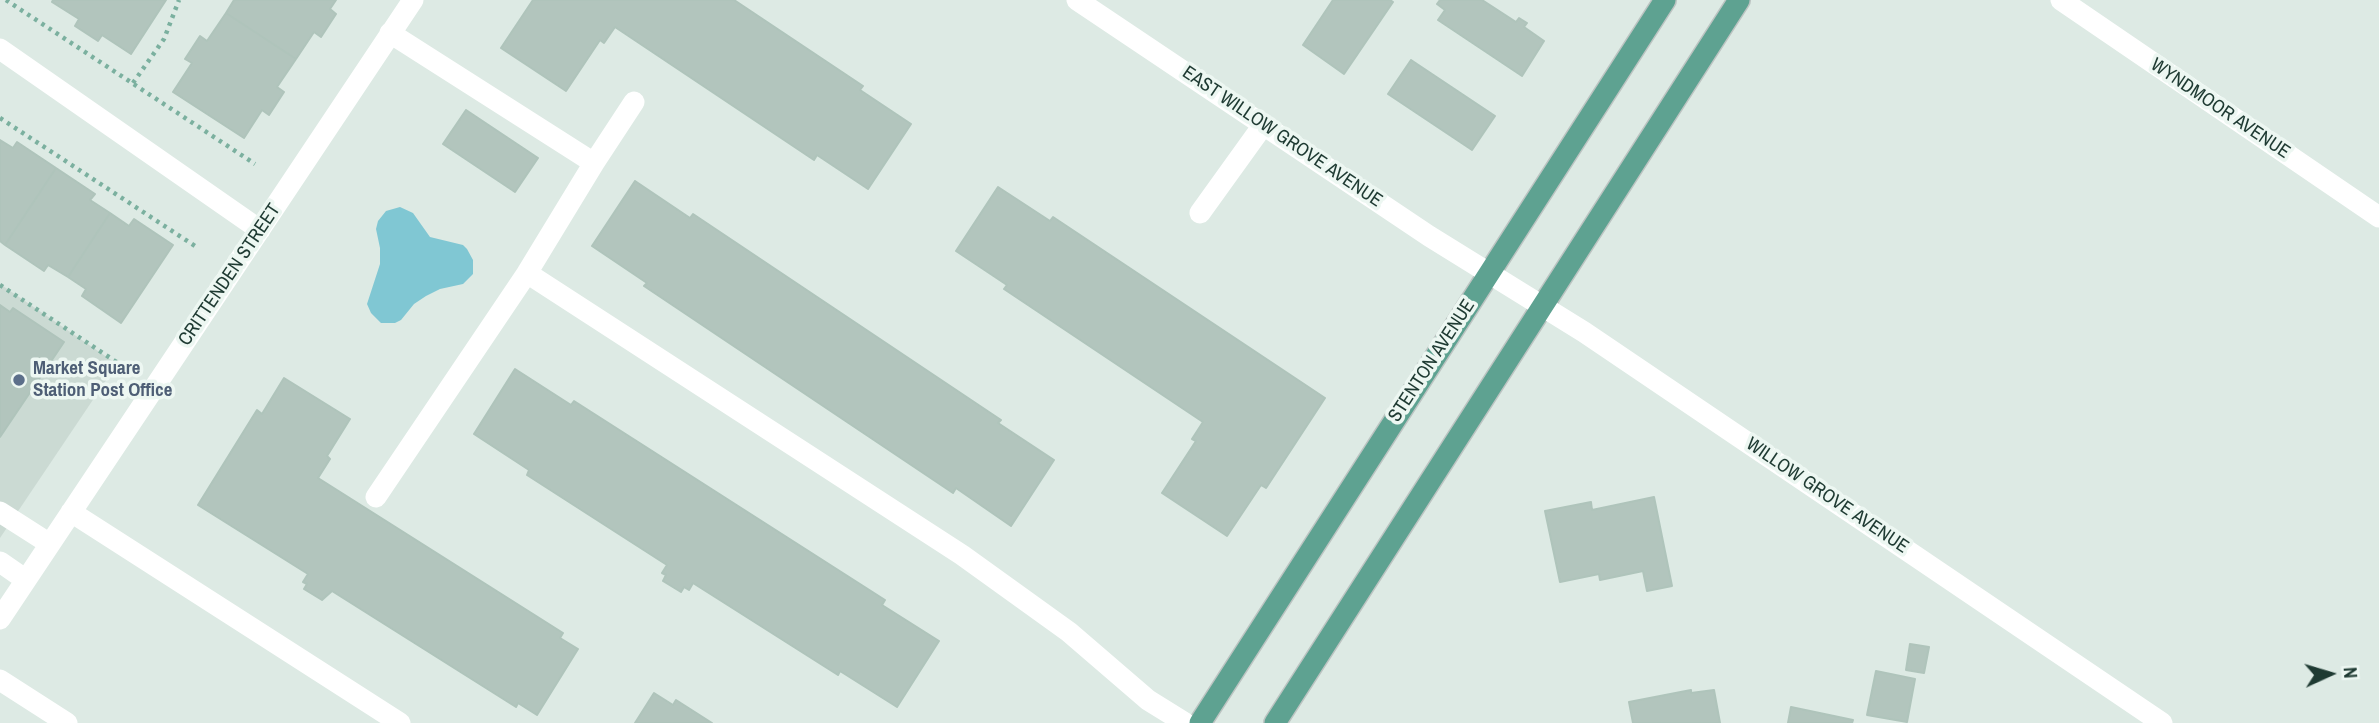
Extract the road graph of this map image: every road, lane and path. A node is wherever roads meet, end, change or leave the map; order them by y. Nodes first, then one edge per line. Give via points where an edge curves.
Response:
1 (6, 0) edge
2 (179, 0) edge
3 (412, 0) edge
4 (1077, 0) edge
5 (1665, 0) edge
6 (1739, 0) edge
7 (2061, 0) edge
8 (390, 33) junction
9 (0, 49) edge
10 (133, 83) junction
11 (634, 102) dead end
12 (0, 118) edge
13 (1264, 124) junction
14 (594, 163) junction
15 (254, 164) dead end
16 (1200, 213) dead end
17 (2379, 217) edge
18 (260, 230) junction
19 (198, 248) dead end
20 (527, 273) junction
21 (1489, 273) junction
22 (0, 285) edge
23 (1543, 305) junction
24 (121, 365) dead end
25 (376, 497) dead end
26 (0, 512) edge
27 (72, 512) junction
28 (50, 544) junction
29 (0, 562) edge
30 (26, 580) junction
31 (0, 619) edge
32 (0, 680) edge
33 (67, 723) edge
34 (400, 723) edge
35 (1185, 723) edge
36 (1200, 723) edge
37 (1275, 723) edge
38 (2162, 723) edge

1 - 10 path
2 - 10 path via 164,39
3 - 8 street, CRITTENDEN STREET
4 - 13 street, EAST WILLOW GROVE AVENUE
5 - 21 main road, STENTON AVENUE
6 - 23 main road
7 - 17 street, WYNDMOOR AVENUE
8 - 14 street
8 - 18 street, CRITTENDEN STREET
9 - 18 street
10 - 15 path
11 - 14 street
12 - 19 path
13 - 16 street
13 - 21 street, EAST WILLOW GROVE AVENUE
14 - 20 street
18 - 27 street, CRITTENDEN STREET
20 - 25 street
20 - 35 street via 962,555 1069,632 1148,700
21 - 23 street, WILLOW GROVE AVENUE
21 - 36 main road, STENTON AVENUE
22 - 24 path
23 - 37 main road
23 - 38 street, WILLOW GROVE AVENUE
26 - 28 street
27 - 28 street, CRITTENDEN STREET
27 - 34 street
28 - 30 street, CRITTENDEN STREET
29 - 30 street
30 - 31 street, CRITTENDEN STREET
32 - 33 street

